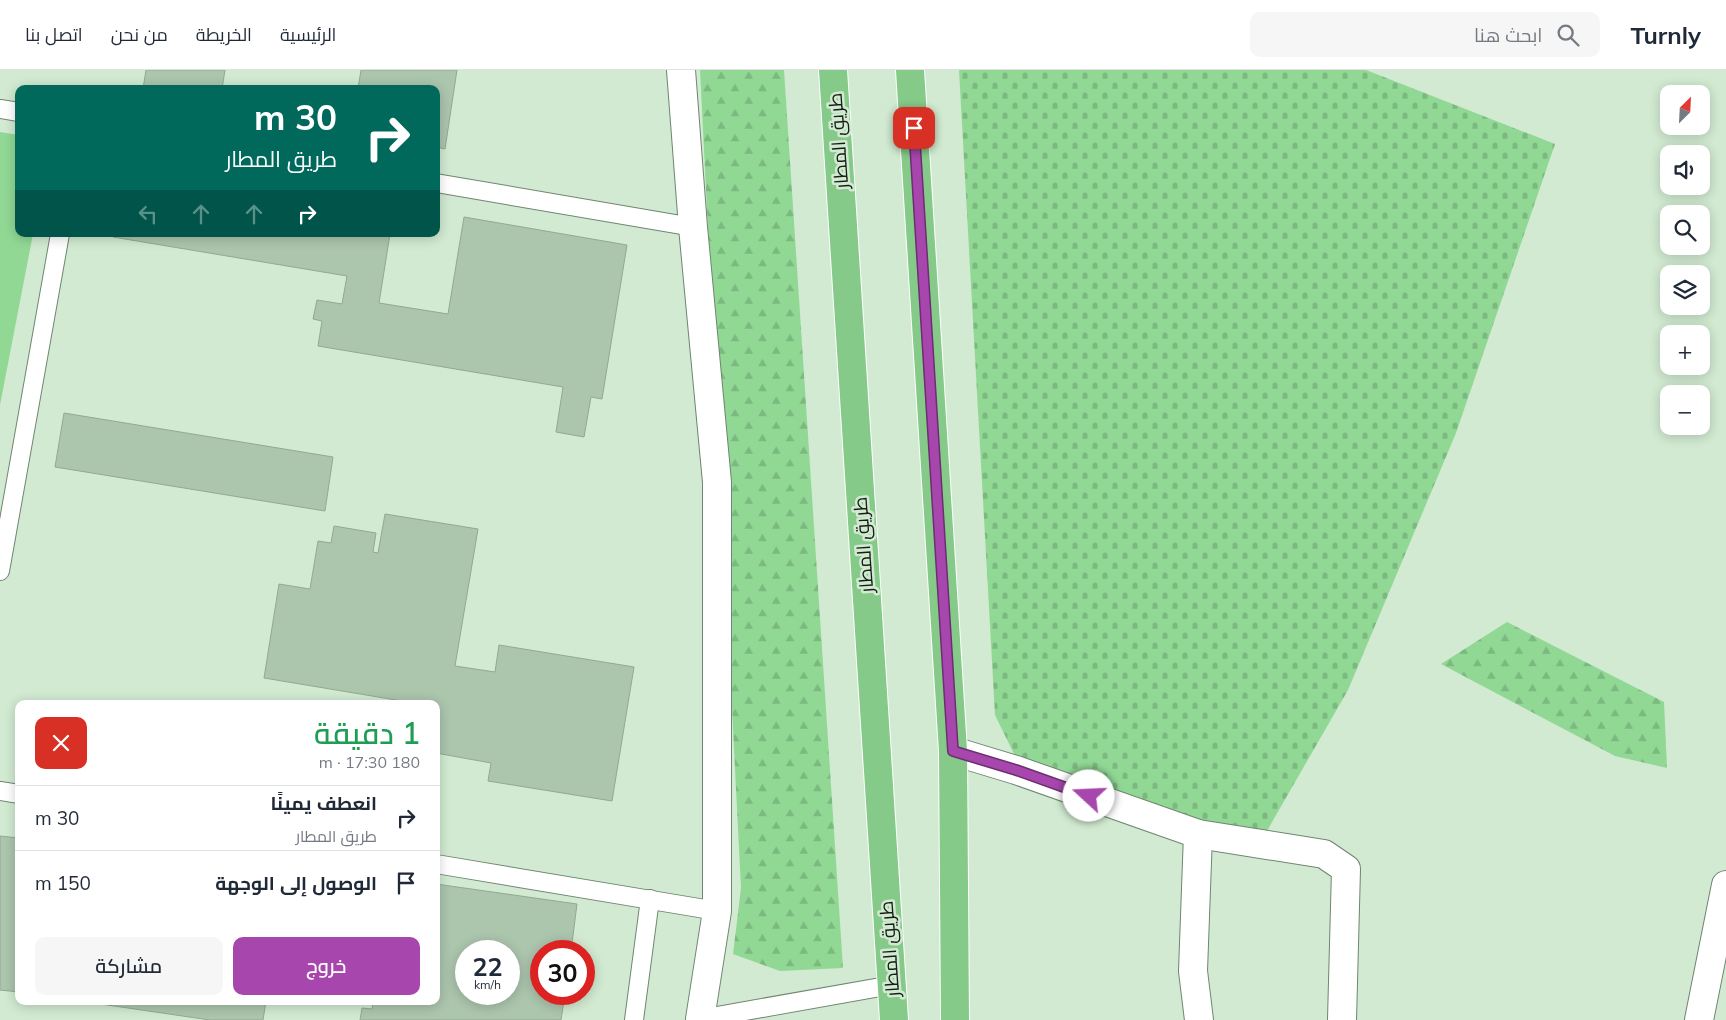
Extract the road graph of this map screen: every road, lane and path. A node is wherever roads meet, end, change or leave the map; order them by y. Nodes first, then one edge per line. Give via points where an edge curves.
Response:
1 (681, 70) edge
2 (833, 70) edge
3 (910, 70) edge
4 (0, 109) edge
5 (15, 111) edge
6 (440, 184) edge
7 (693, 227) junction
8 (59, 237) edge
9 (0, 571) edge
10 (953, 751) junction
11 (0, 791) edge
12 (15, 793) edge
13 (1198, 834) junction
14 (440, 865) edge
15 (1726, 885) edge
16 (650, 899) junction
17 (717, 910) junction
18 (892, 984) junction
19 (700, 1019) edge
20 (634, 1020) edge
21 (894, 1020) edge
22 (955, 1020) edge
23 (1199, 1020) edge
24 (1342, 1020) edge
25 (1699, 1020) edge

1 - 7 street
2 - 18 highway, طريق المطار
3 - 10 highway
4 - 5 lane
6 - 7 lane
7 - 17 street via 717,482
8 - 9 lane
10 - 13 street
10 - 22 highway
11 - 12 lane
13 - 23 street via 1193,971
13 - 24 street via 1324,854 1346,869
14 - 16 lane
15 - 25 street
16 - 17 lane
16 - 20 lane
17 - 19 street
18 - 19 lane
18 - 21 highway, طريق المطار

